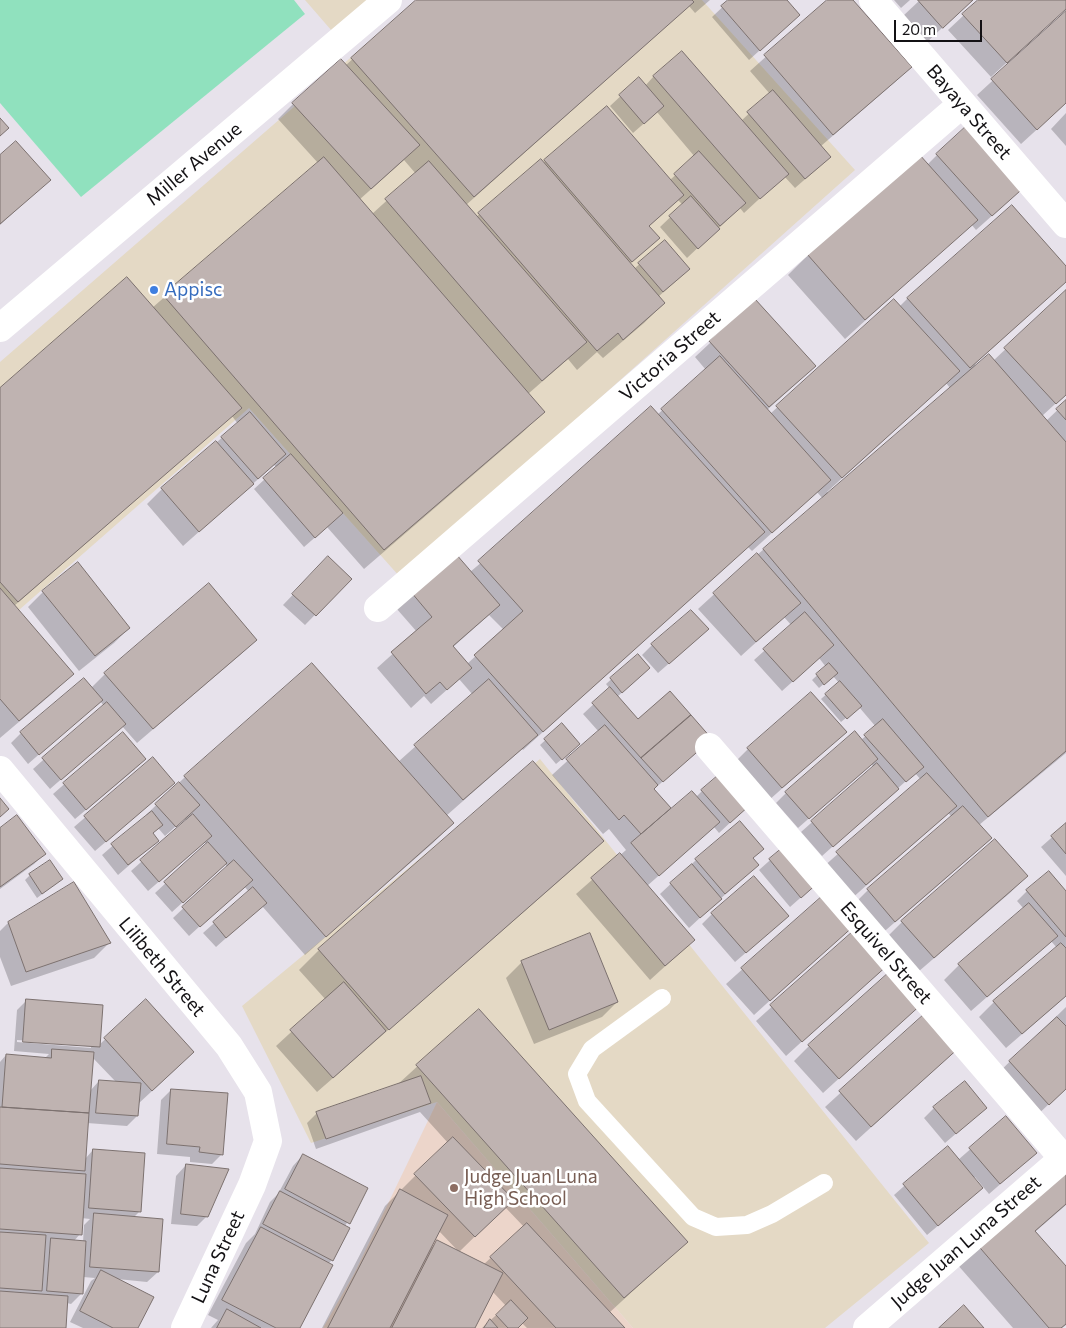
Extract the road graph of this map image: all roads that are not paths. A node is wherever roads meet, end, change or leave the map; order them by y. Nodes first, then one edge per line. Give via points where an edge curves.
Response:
1 (388, 0) edge
2 (873, 0) edge
3 (962, 104) junction
4 (1066, 224) edge
5 (0, 328) edge
6 (378, 608) dead end
7 (710, 747) dead end
8 (0, 770) edge
9 (662, 998) dead end
10 (1065, 1157) edge
11 (824, 1183) dead end
12 (252, 1185) joint
13 (185, 1328) edge
14 (867, 1328) edge

1 - 5 street, Miller Avenue
2 - 3 street, Bayaya Street
3 - 4 street, Bayaya Street
3 - 6 street, Victoria Street
7 - 10 street, Esquivel Street
8 - 12 street, Lilibeth Street via 230,1046 258,1092 268,1141
9 - 11 lane via 592,1049 577,1074 587,1101 693,1217 716,1227 747,1225
10 - 14 street, Judge Juan Luna Street
12 - 13 street, Luna Street

